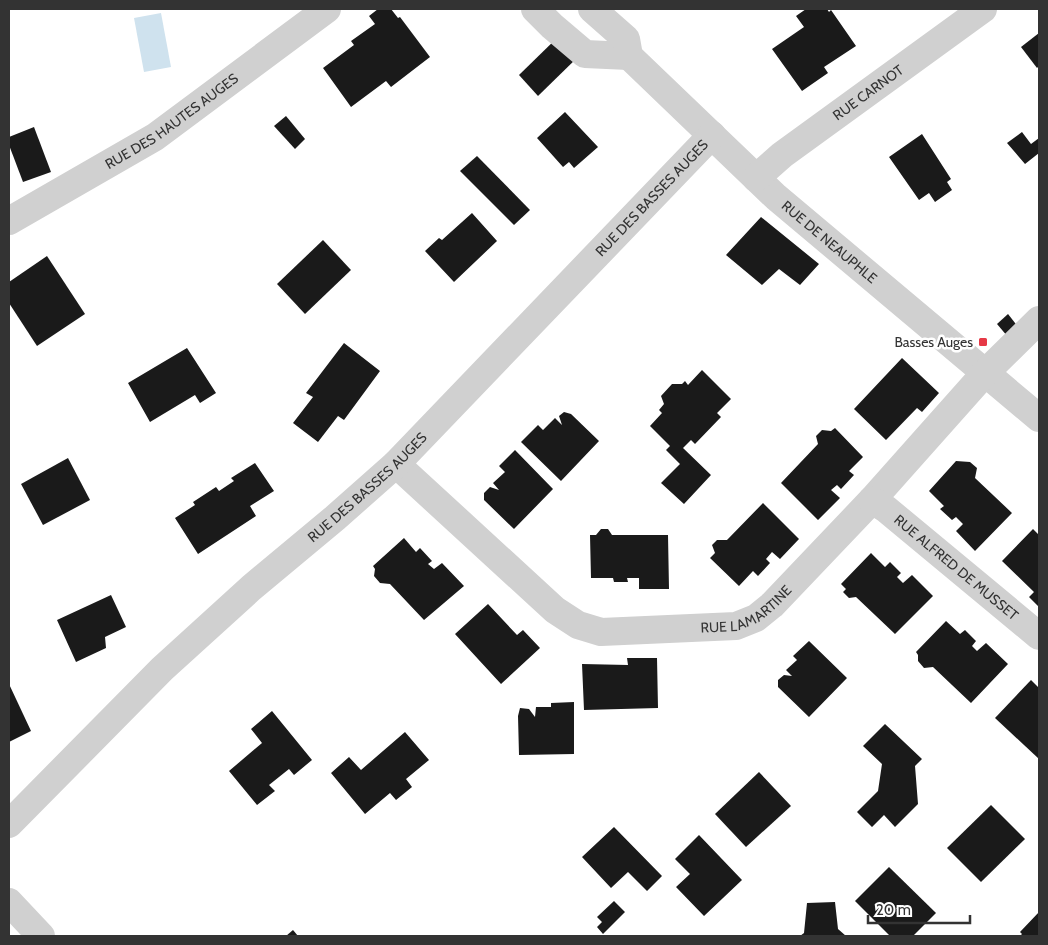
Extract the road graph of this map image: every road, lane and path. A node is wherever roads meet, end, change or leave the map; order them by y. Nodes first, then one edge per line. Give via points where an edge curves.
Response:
1 (327, 9) edge
2 (535, 9) edge
3 (592, 9) edge
4 (983, 9) edge
5 (629, 56) junction
6 (712, 135) junction
7 (756, 178) junction
8 (9, 221) edge
9 (1039, 320) edge
10 (985, 372) junction
11 (1039, 418) edge
12 (396, 464) junction
13 (872, 500) junction
14 (1039, 636) edge
15 (9, 824) edge
16 (9, 902) edge
17 (40, 936) edge

1 - 8 street, RUE DES HAUTES AUGES via 155,137
2 - 5 street via 585,54
3 - 5 street, RUE DE NEAUPHLE via 626,39
4 - 7 street, RUE CARNOT via 782,155
5 - 6 street, RUE DE NEAUPHLE
6 - 7 street, RUE DE NEAUPHLE
6 - 12 street, RUE DES BASSES AUGES
7 - 10 street, RUE DE NEAUPHLE
9 - 10 street, RUE LAMARTINE
10 - 11 street, RUE DE NEAUPHLE
10 - 13 street, RUE LAMARTINE
12 - 13 street, RUE LAMARTINE via 555,610 578,625 601,632 736,626 756,618
12 - 15 street, RUE DES BASSES AUGES via 162,669
13 - 14 street, RUE ALFRED DE MUSSET
16 - 17 street

